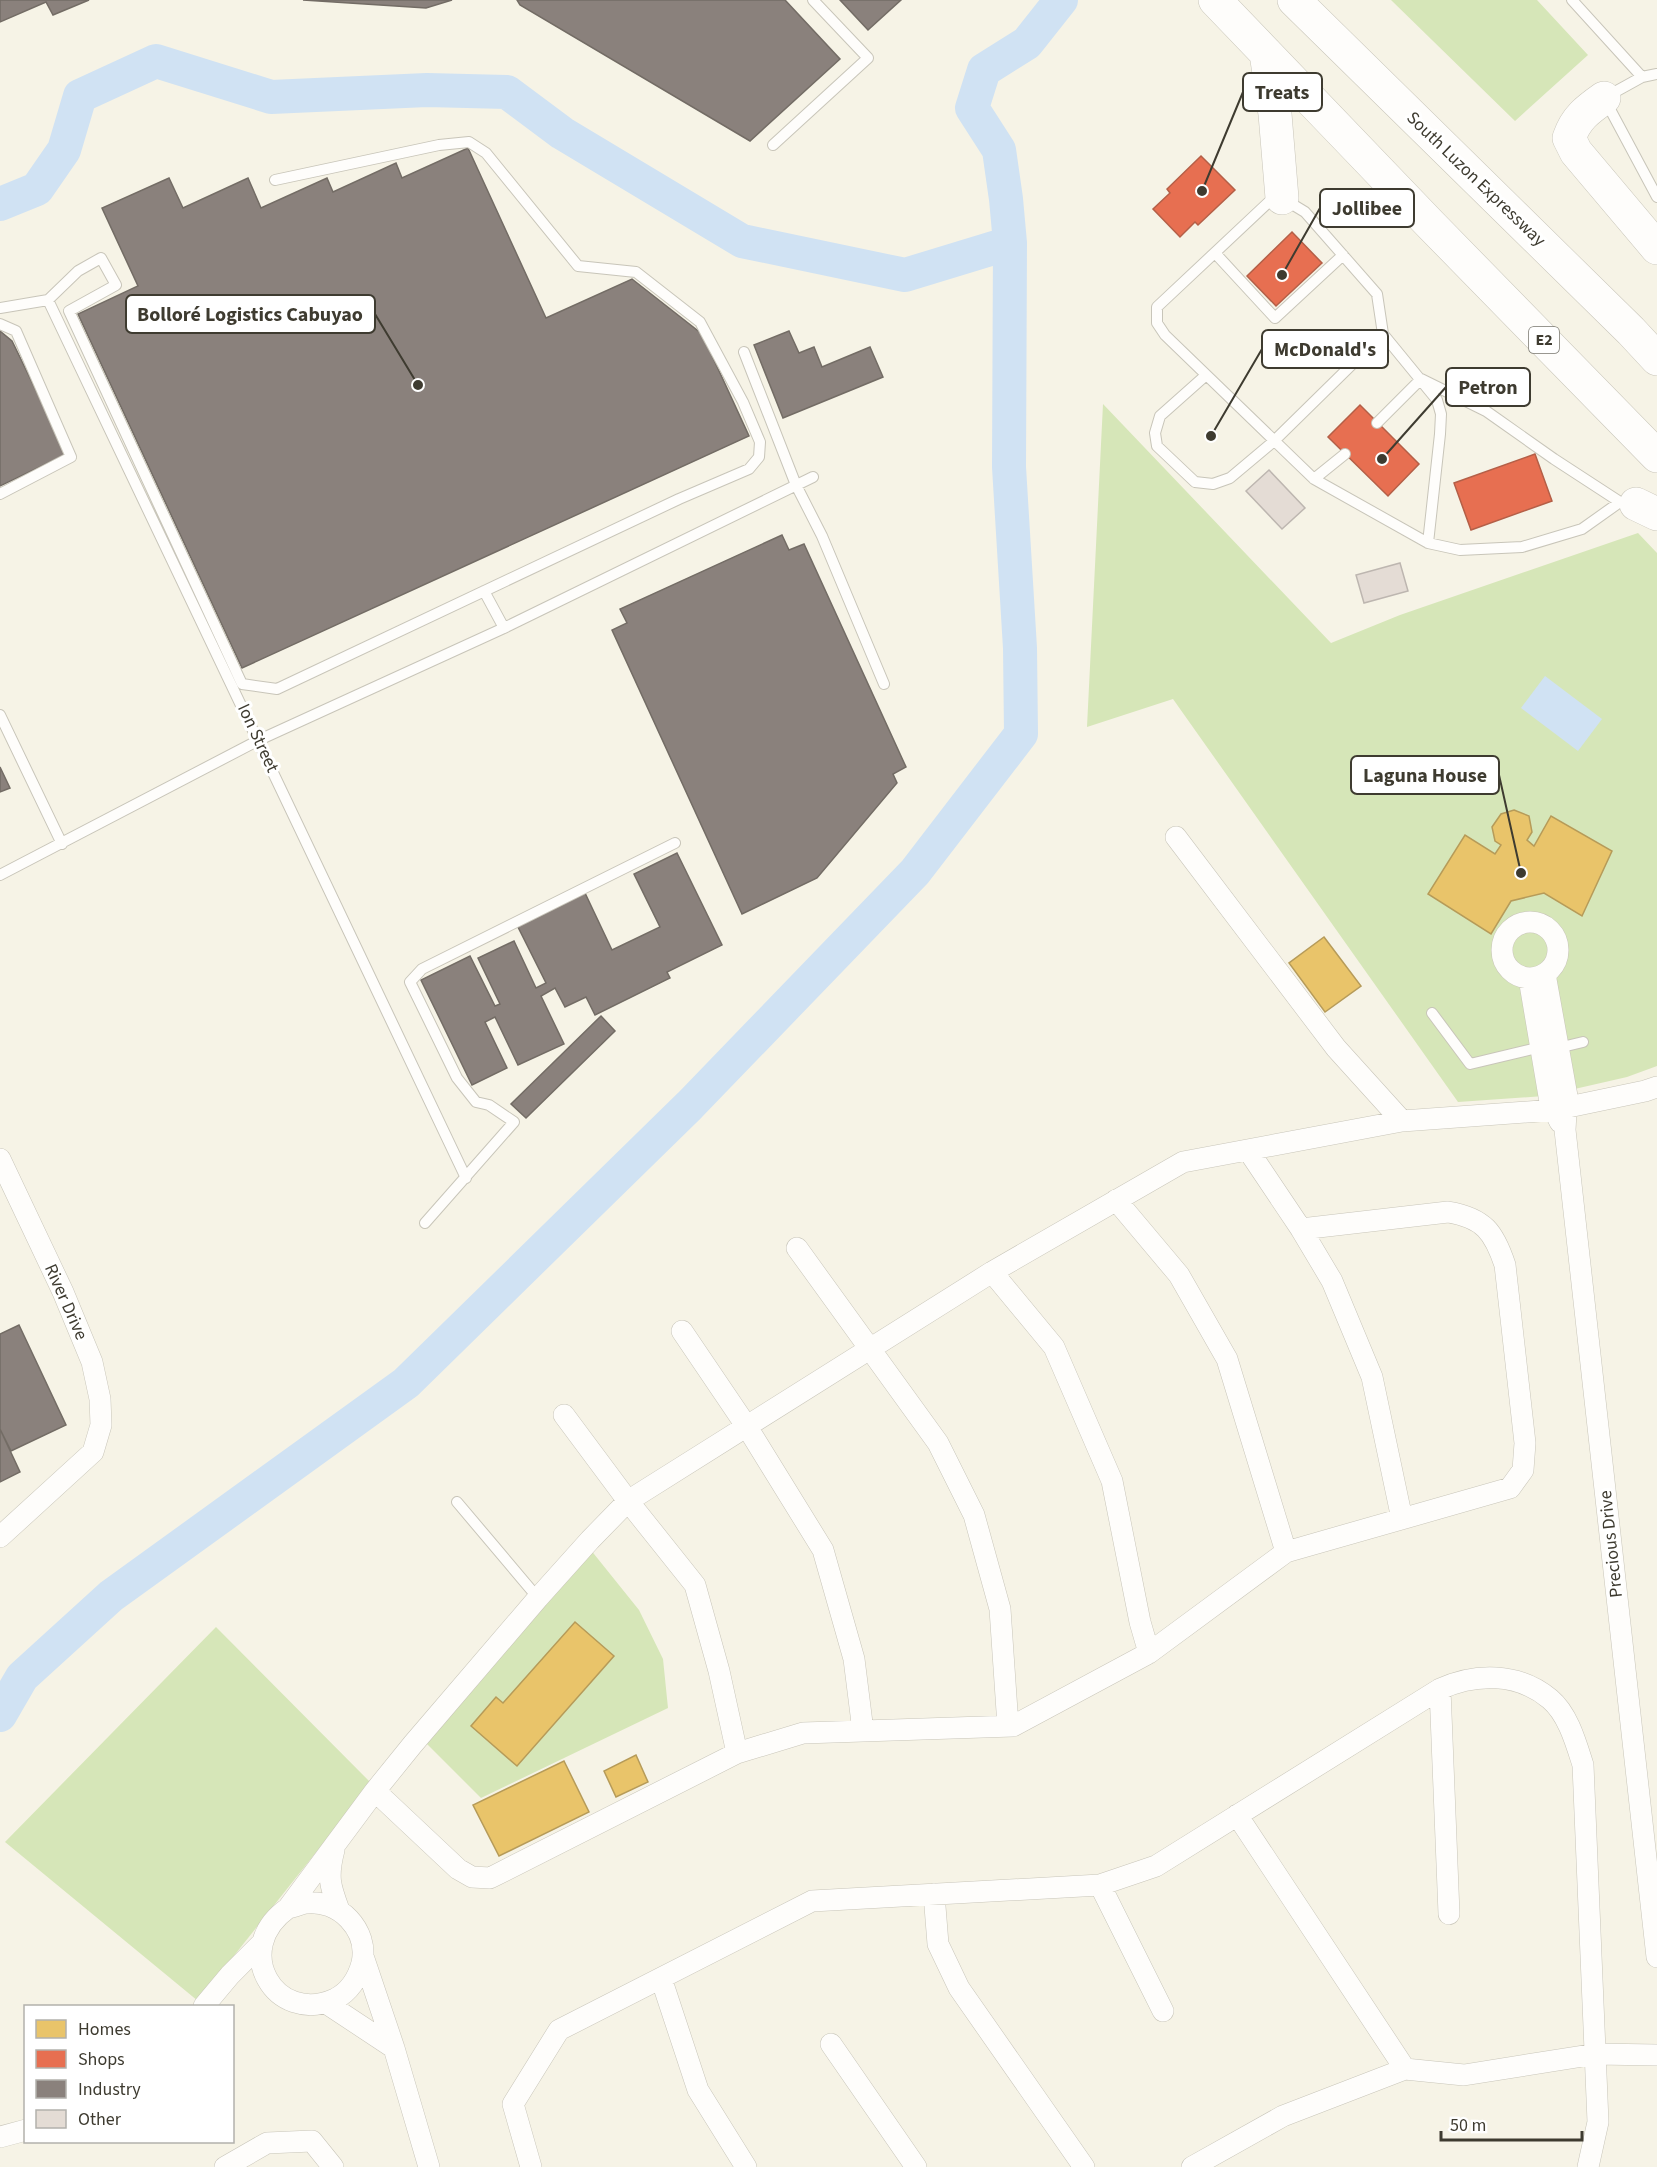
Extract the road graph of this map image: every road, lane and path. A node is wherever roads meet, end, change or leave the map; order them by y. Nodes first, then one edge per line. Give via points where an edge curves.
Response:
1 (813, 0) edge
2 (1215, 0) edge
3 (1294, 0) edge
4 (1572, 0) edge
5 (1266, 53) junction
6 (1657, 74) edge
7 (1642, 77) junction
8 (1604, 98) junction
9 (773, 145) dead end
10 (275, 180) dead end
11 (1657, 197) edge
12 (1282, 198) junction
13 (1657, 248) edge
14 (1215, 253) junction
15 (1343, 255) junction
16 (48, 300) junction
17 (0, 308) edge
18 (0, 324) edge
19 (1383, 334) junction
20 (744, 352) dead end
21 (1657, 357) edge
22 (1205, 376) junction
23 (1421, 379) junction
24 (1377, 423) dead end
25 (1274, 441) junction
26 (1344, 454) dead end
27 (1657, 456) edge
28 (813, 477) dead end
29 (1314, 479) junction
30 (796, 485) junction
31 (0, 494) edge
32 (1638, 506) edge
33 (1428, 543) junction
34 (484, 591) junction
35 (504, 628) junction
36 (884, 684) dead end
37 (0, 715) edge
38 (259, 740) junction
39 (1176, 837) dead end
40 (675, 843) dead end
41 (62, 844) junction
42 (0, 875) edge
43 (1537, 976) dead end
44 (1432, 1013) dead end
45 (1583, 1042) dead end
46 (1550, 1047) junction
47 (1657, 1087) edge
48 (1560, 1109) junction
49 (1402, 1121) junction
50 (1248, 1150) junction
51 (0, 1159) edge
52 (466, 1178) junction
53 (1116, 1200) junction
54 (425, 1223) dead end
55 (1301, 1229) junction
56 (797, 1248) dead end
57 (992, 1272) junction
58 (682, 1331) dead end
59 (871, 1349) junction
60 (564, 1414) dead end
61 (747, 1426) junction
62 (628, 1501) junction
63 (457, 1502) dead end
64 (1402, 1518) junction
65 (0, 1537) edge
66 (1286, 1552) junction
67 (538, 1598) junction
68 (1149, 1653) junction
69 (1440, 1689) junction
70 (1008, 1726) junction
71 (862, 1731) junction
72 (737, 1753) junction
73 (375, 1791) junction
74 (1237, 1815) junction
75 (336, 1844) junction
76 (1100, 1886) junction
77 (934, 1894) junction
78 (288, 1908) junction
79 (339, 1910) junction
80 (1449, 1914) dead end
81 (262, 1943) junction
82 (363, 1956) junction
83 (1657, 1957) edge
84 (262, 1968) junction
85 (230, 1975) junction
86 (662, 1978) junction
87 (326, 2003) junction
88 (206, 2005) edge
89 (1163, 2011) dead end
90 (831, 2044) dead end
91 (394, 2048) junction
92 (1596, 2054) junction
93 (1657, 2055) edge
94 (1405, 2069) junction
95 (24, 2131) edge
96 (0, 2137) edge
97 (225, 2167) edge
98 (333, 2167) edge
99 (429, 2167) edge
100 (531, 2167) edge
101 (746, 2167) edge
102 (916, 2167) edge
103 (1084, 2167) edge
104 (1192, 2167) edge
105 (1588, 2167) edge

1 - 9 lane via 868,58
2 - 5 highway, E2
3 - 21 highway, South Luzon Expressway
4 - 7 lane
5 - 12 highway
5 - 27 highway, E2
6 - 7 lane
7 - 8 lane
8 - 11 lane
8 - 13 highway via 1582,113 1569,138 1576,152
10 - 34 lane via 469,142 486,153 578,266 636,272 700,322 743,402 760,442 759,457 749,469
12 - 14 lane via 1272,200
12 - 15 lane via 1305,212
14 - 15 lane via 1275,318
14 - 22 lane via 1157,307 1157,323 1164,335
15 - 19 lane via 1377,294
16 - 17 lane
16 - 34 lane via 78,271 101,258 116,285 69,311 242,684 277,689
16 - 38 lane, Ion Street
18 - 31 lane via 16,331 71,457
19 - 23 lane
19 - 25 lane
20 - 30 lane
22 - 25 lane
22 - 25 lane via 1160,416 1155,433 1157,446 1195,482 1213,484 1230,478
23 - 24 lane
23 - 32 lane via 1486,411 1554,459
23 - 33 lane via 1437,400 1441,414
25 - 29 lane
26 - 29 lane
28 - 30 lane
29 - 33 lane
30 - 35 lane
30 - 36 lane via 822,536
32 - 33 lane via 1582,529 1522,546 1460,550
34 - 35 lane
35 - 38 lane
37 - 41 lane
38 - 41 lane
38 - 52 lane, Ion Street
39 - 49 street via 1336,1048
40 - 52 lane via 422,969 410,982 457,1078 476,1102 489,1105 514,1122
41 - 42 lane
43 - 46 street, Precious Drive
44 - 46 lane via 1470,1064
45 - 46 lane
46 - 48 street, Precious Drive via 1550,1102
47 - 48 street
48 - 49 street
48 - 83 street, Precious Drive
49 - 50 street
50 - 53 street via 1183,1162
50 - 55 street
51 - 65 street, River Drive via 92,1362 101,1425 93,1452
52 - 54 lane
53 - 57 street
53 - 66 street via 1179,1275 1227,1359
55 - 64 street via 1332,1281 1372,1377
55 - 64 street via 1448,1212 1467,1215 1484,1225 1498,1243 1506,1265 1525,1443 1523,1470 1510,1488
56 - 59 street
57 - 59 street
57 - 68 street via 1054,1347 1112,1481
58 - 61 street
59 - 61 street
59 - 70 street via 938,1443 974,1515 1000,1609
60 - 62 street
61 - 62 street
61 - 71 street via 823,1550 854,1659
62 - 67 street
62 - 72 street via 695,1585
63 - 67 lane
64 - 66 street
66 - 68 street
67 - 73 street
68 - 70 street
69 - 74 street
69 - 80 street
69 - 92 street via 1482,1677 1514,1681 1551,1699 1576,1741 1583,1765
70 - 71 street
71 - 72 street via 803,1733
72 - 73 street via 489,1878 472,1877 458,1869
73 - 75 street
74 - 76 street via 1156,1866
74 - 94 street
75 - 78 street
75 - 79 street via 329,1882
76 - 77 street
76 - 89 street
77 - 86 street via 813,1901
77 - 103 street via 938,1944 959,1988
78 - 79 street via 305,1903
78 - 81 street via 267,1929
79 - 82 street via 353,1922 361,1938
81 - 84 street
81 - 85 street
82 - 87 street via 352,1986
82 - 91 street
84 - 85 street
84 - 87 street via 269,1983 294,2002
85 - 88 street
86 - 100 street via 559,2030 513,2104
86 - 101 street via 698,2090
87 - 91 street
90 - 102 street
91 - 99 street
92 - 93 street
92 - 94 street via 1464,2075
92 - 105 street via 1598,2122
94 - 104 street via 1283,2116
95 - 96 street
97 - 98 street via 267,2143 312,2141

